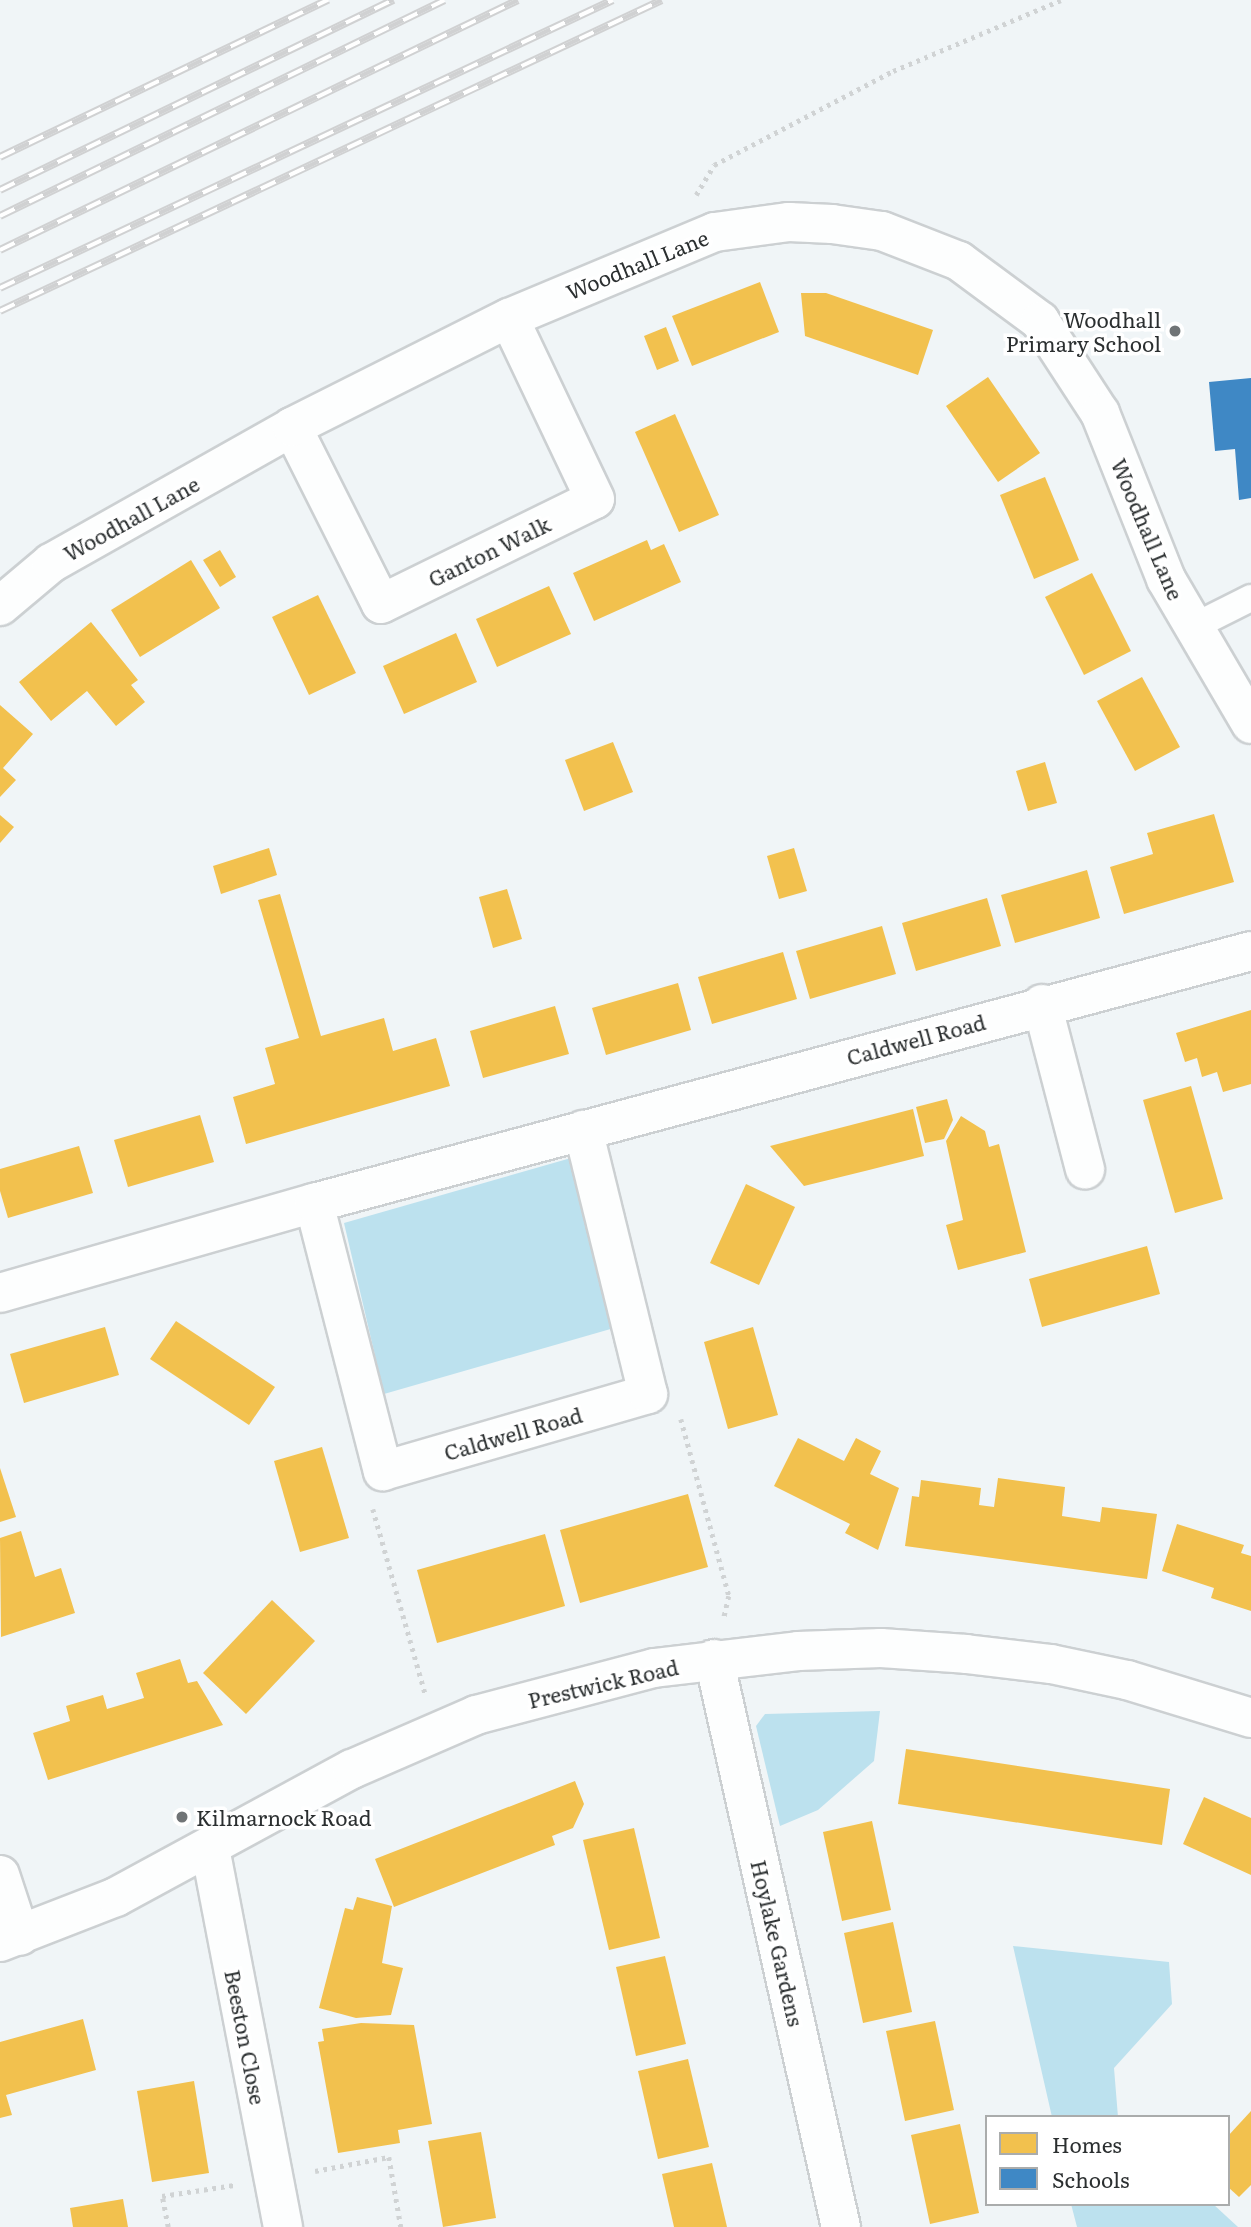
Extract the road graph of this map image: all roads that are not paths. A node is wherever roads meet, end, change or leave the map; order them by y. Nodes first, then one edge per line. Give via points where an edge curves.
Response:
1 (509, 318) junction
2 (292, 427) junction
3 (1251, 598) edge
4 (0, 606) edge
5 (1191, 628) junction
6 (1251, 724) edge
7 (1251, 951) edge
8 (1042, 1004) junction
9 (583, 1130) junction
10 (1085, 1169) dead end
11 (314, 1203) junction
12 (0, 1293) edge
13 (714, 1659) junction
14 (1251, 1718) edge
15 (210, 1848) junction
16 (0, 1875) edge
17 (10, 1939) edge
18 (283, 2227) edge
19 (841, 2227) edge

1 - 2 street, Woodhall Lane
1 - 2 street, Ganton Walk via 595,499 381,604
1 - 5 street, Woodhall Lane via 715,232 789,222 882,231 959,261 1040,321 1076,370 1100,412 1140,519
2 - 4 street, Woodhall Lane via 51,563
3 - 5 lane
5 - 6 street, Woodhall Lane
7 - 8 street, Caldwell Road
8 - 9 street, Caldwell Road
8 - 10 street
9 - 11 street, Caldwell Road
9 - 11 street, Caldwell Road via 648,1394 383,1471
11 - 12 street, Caldwell Road
13 - 14 street, Prestwick Road via 881,1648 966,1654 1051,1664 1127,1680
13 - 15 street, Prestwick Road via 547,1693 436,1732 352,1769
13 - 19 street, Hoylake Gardens
15 - 17 street, Prestwick Road via 116,1897
15 - 18 street, Beeston Close
16 - 17 street

